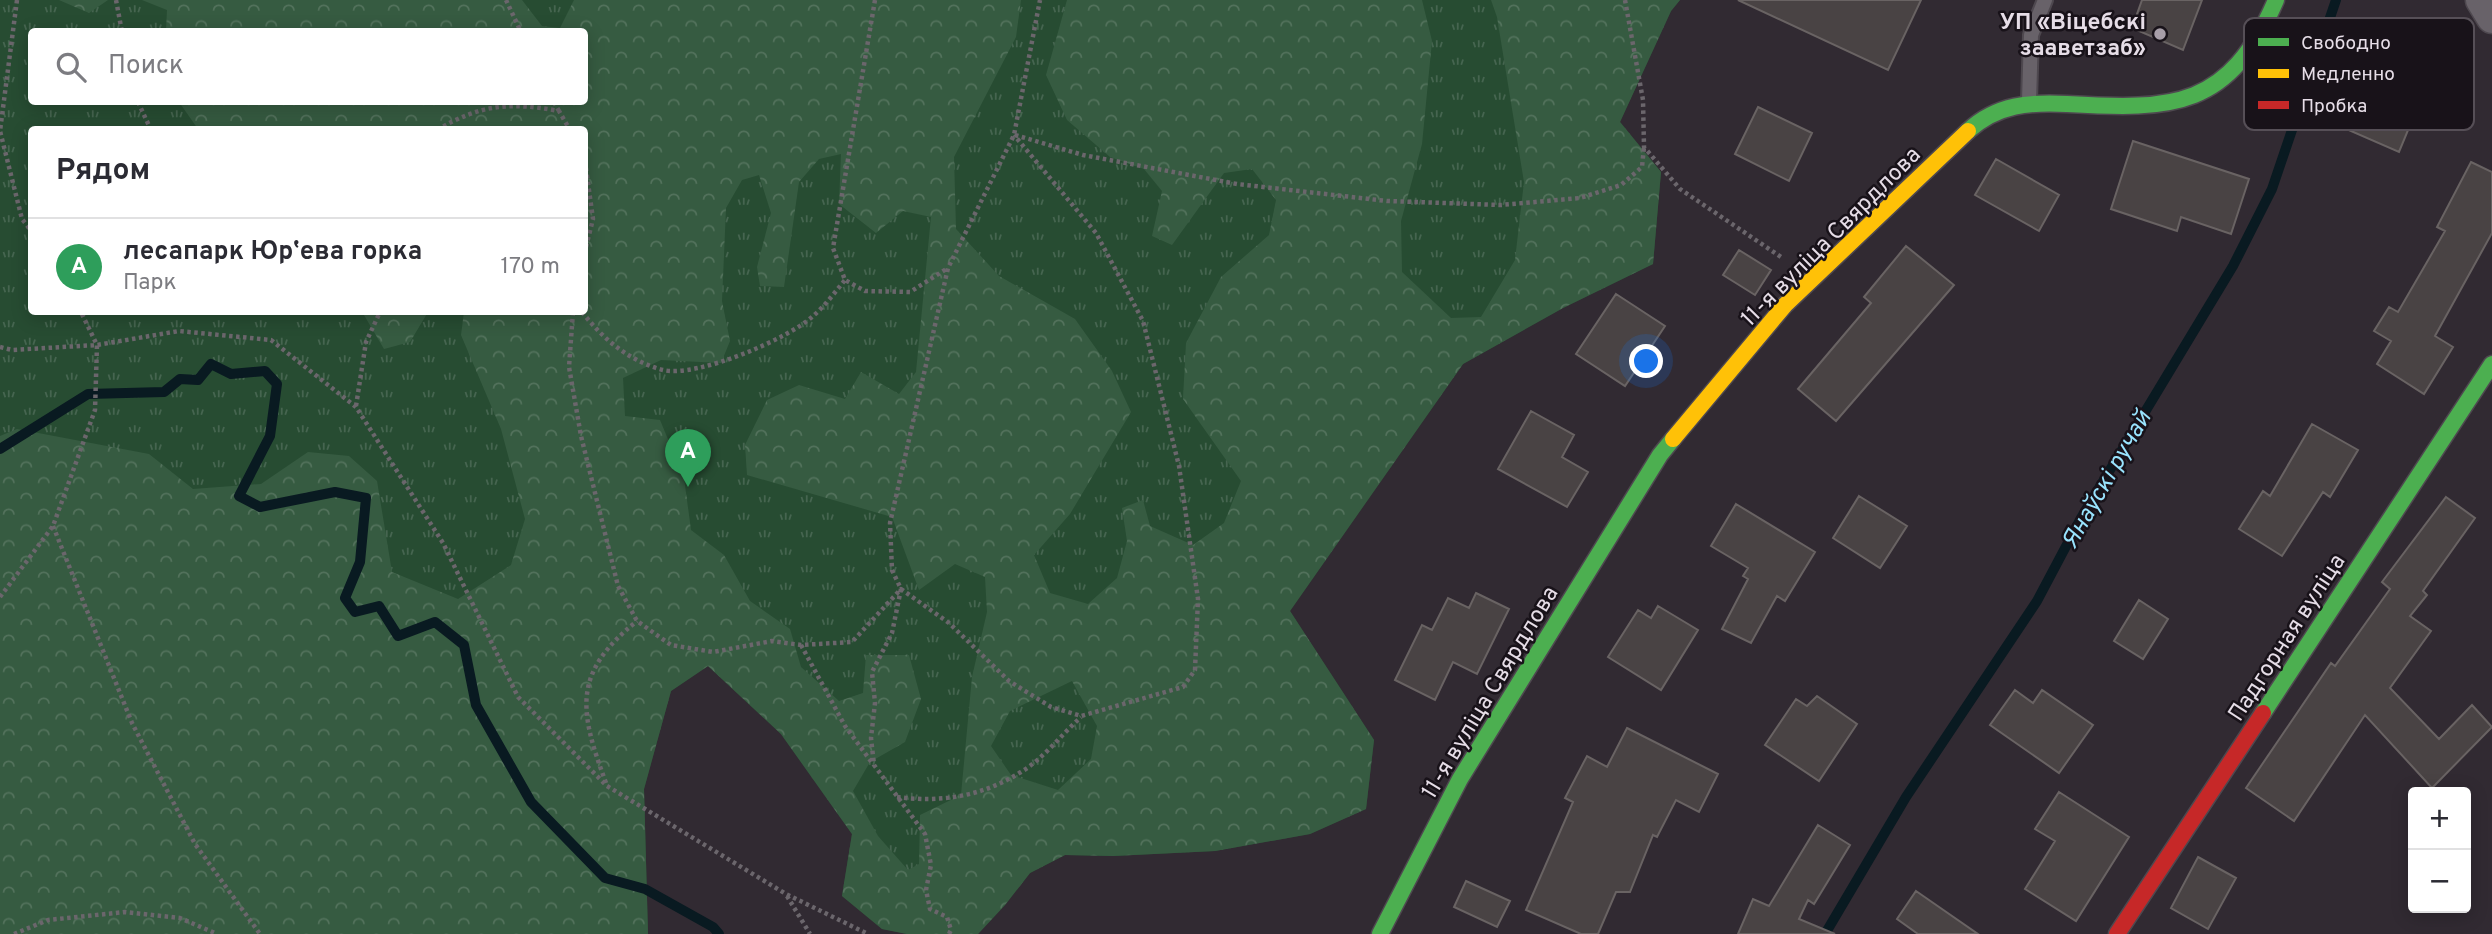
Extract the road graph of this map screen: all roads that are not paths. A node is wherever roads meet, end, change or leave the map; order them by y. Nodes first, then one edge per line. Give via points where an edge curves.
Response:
1 (2045, 0) edge
2 (2276, 0) edge
3 (2481, 0) edge
4 (2268, 18) edge
5 (2492, 18) edge
6 (2244, 54) edge
7 (2029, 102) junction
8 (2492, 364) edge
9 (1380, 934) edge
10 (2117, 934) edge

1 - 7 lane via 2031,35
2 - 4 street, 11-я вуліца Свярдлова
3 - 5 street
6 - 7 street, 11-я вуліца Свярдлова via 2223,79 2192,98 2138,108
7 - 9 street, 11-я вуліца Свярдлова via 1982,118 1813,279 1660,455 1460,779
8 - 10 street, Падгорная вуліца

